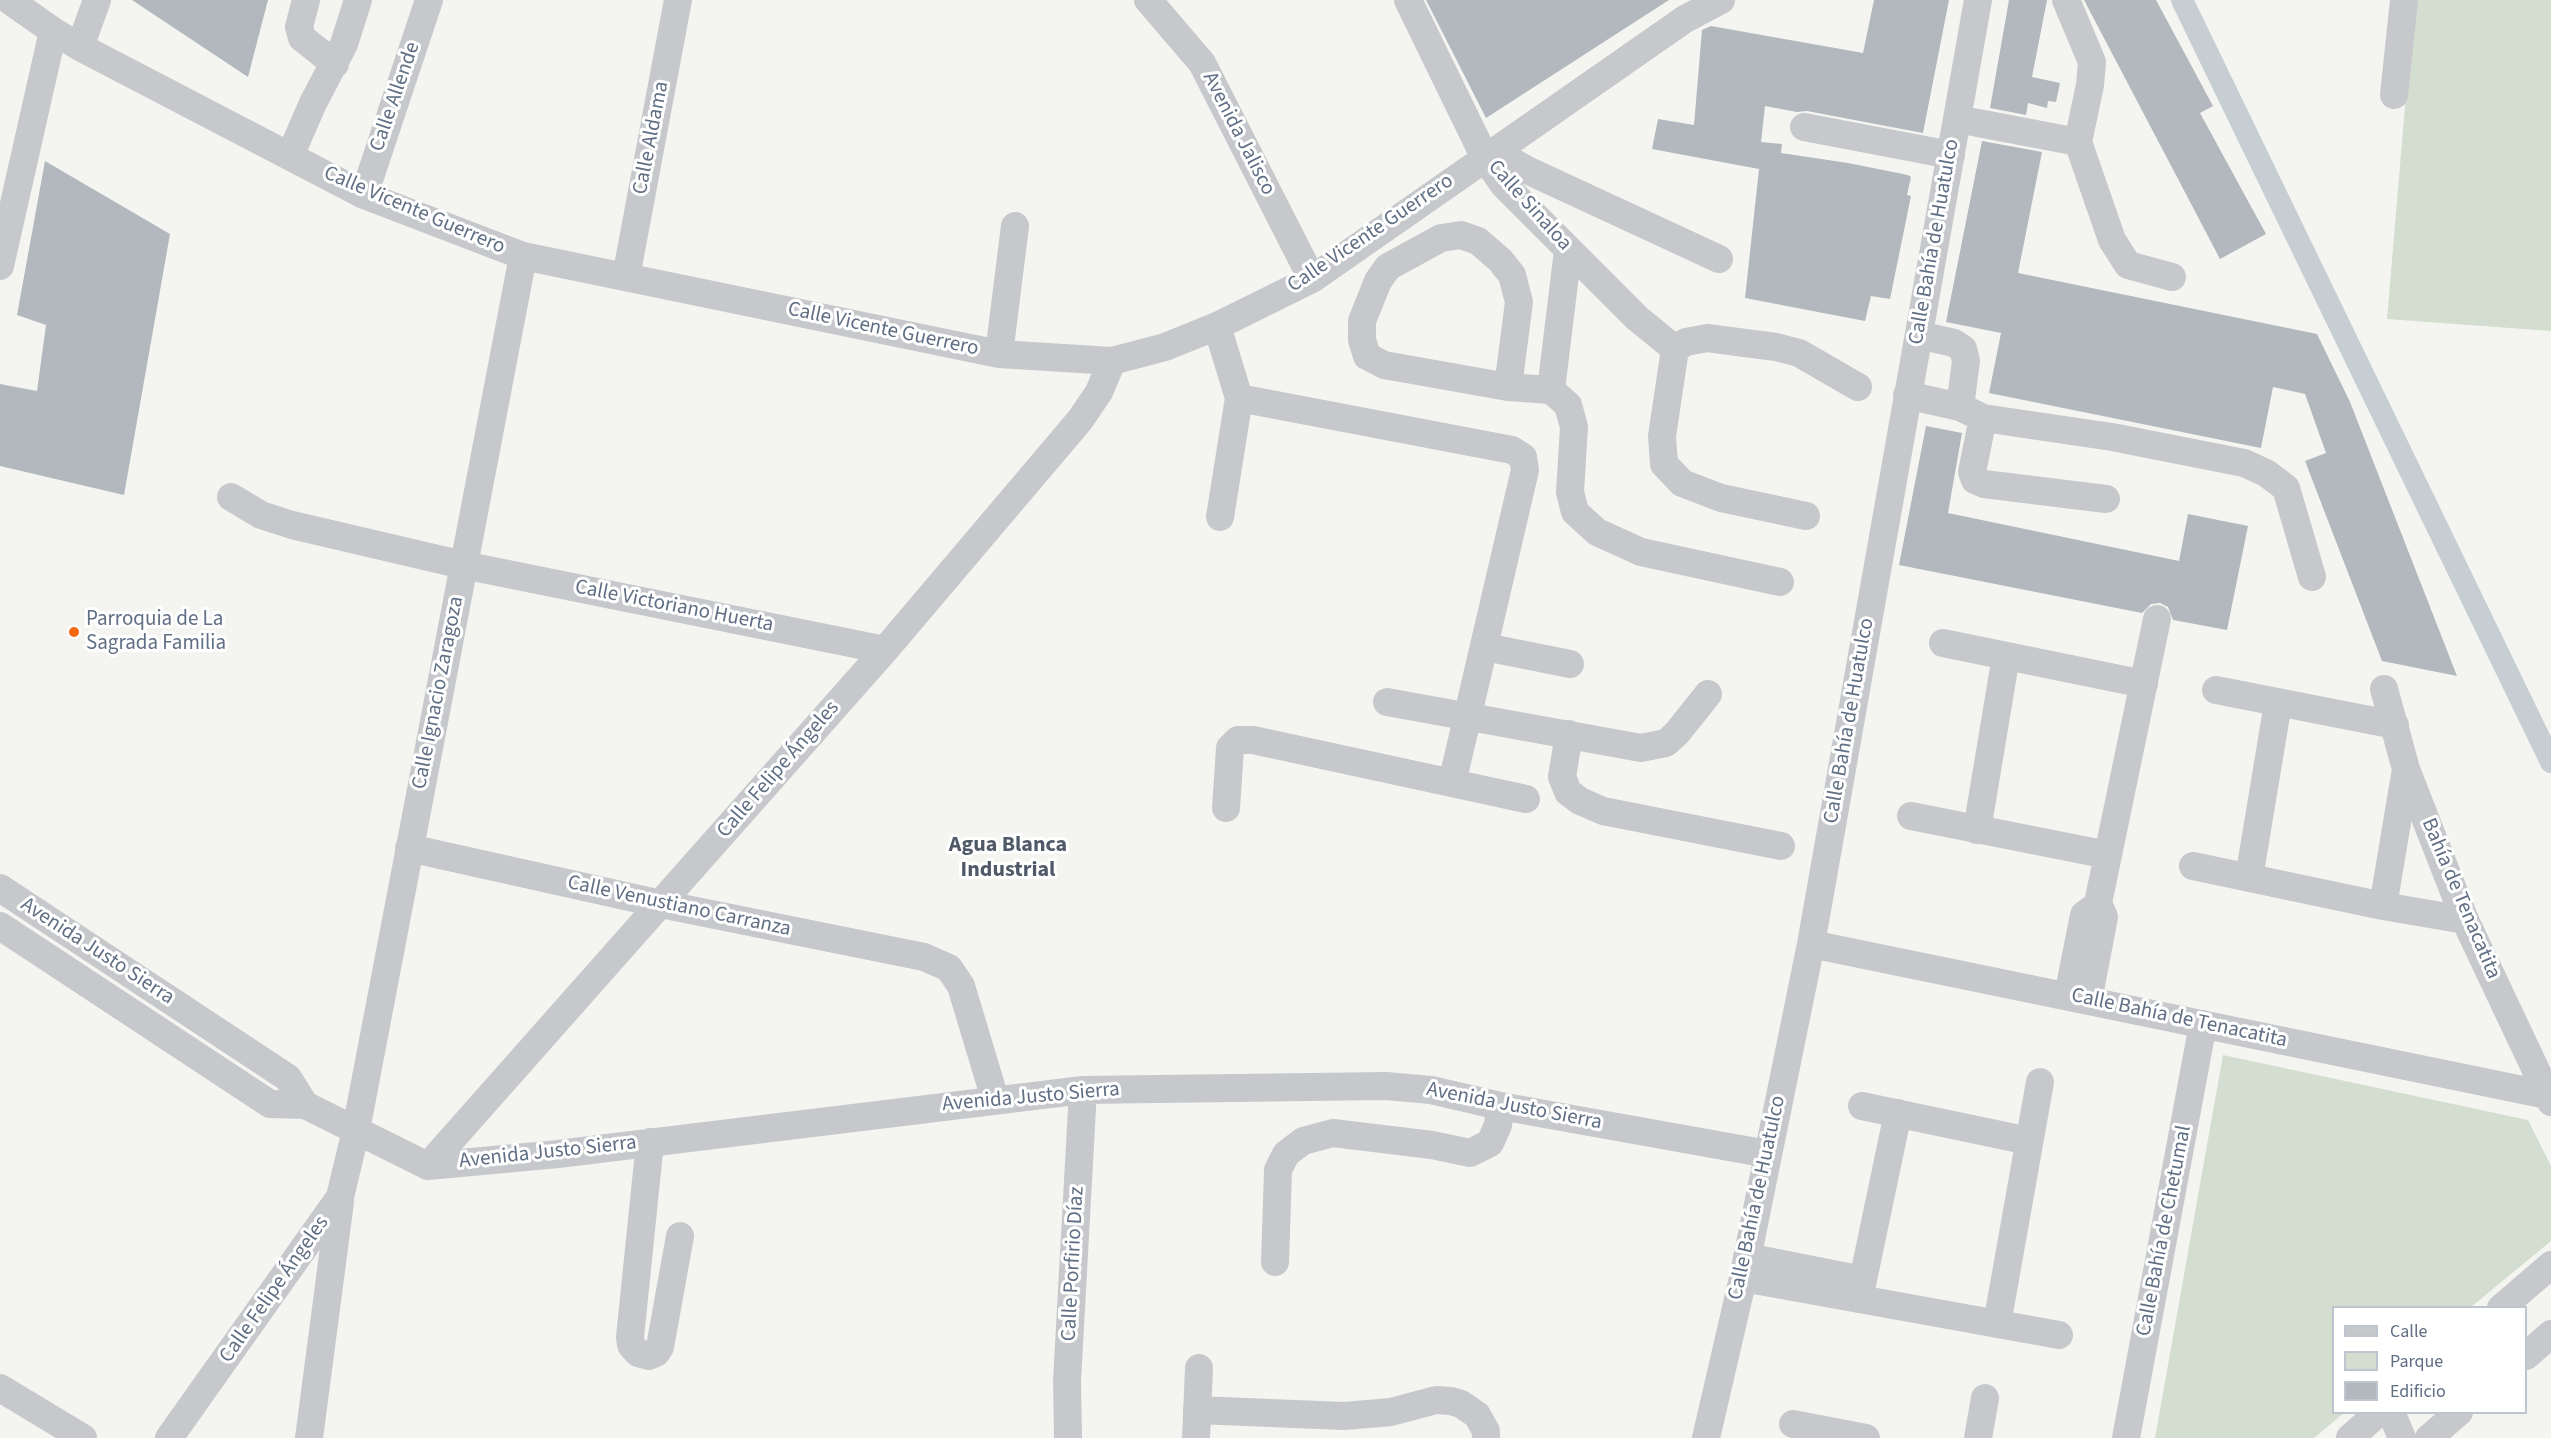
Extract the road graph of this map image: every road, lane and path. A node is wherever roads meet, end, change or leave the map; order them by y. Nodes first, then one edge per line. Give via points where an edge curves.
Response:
1 (9, 0) edge
2 (98, 0) edge
3 (306, 0) edge
4 (358, 0) edge
5 (429, 0) edge
6 (678, 0) edge
7 (1148, 0) edge
8 (1408, 0) edge
9 (1721, 0) edge
10 (1978, 0) edge
11 (2066, 0) edge
12 (2404, 0) edge
13 (1688, 9) edge
14 (53, 31) junction
15 (80, 47) junction
16 (335, 64) junction
17 (2394, 95) dead end
18 (1957, 119) junction
19 (1804, 127) dead end
20 (2078, 142) junction
21 (1490, 155) junction
22 (1951, 155) junction
23 (290, 156) junction
24 (364, 195) junction
25 (1015, 226) dead end
26 (1568, 250) junction
27 (523, 256) junction
28 (1719, 259) dead end
29 (0, 266) edge
30 (626, 277) junction
31 (2172, 277) dead end
32 (1312, 279) junction
33 (1217, 326) junction
34 (1919, 335) junction
35 (1675, 349) junction
36 (999, 354) junction
37 (1112, 361) junction
38 (1508, 387) junction
39 (1858, 387) dead end
40 (1551, 390) junction
41 (1907, 394) junction
42 (1239, 398) junction
43 (1972, 413) junction
44 (231, 497) dead end
45 (2106, 499) dead end
46 (1806, 516) dead end
47 (1221, 517) dead end
48 (463, 565) junction
49 (2312, 577) dead end
50 (1780, 582) dead end
51 (2157, 619) dead end
52 (1943, 643) dead end
53 (1485, 647) junction
54 (885, 650) junction
55 (2006, 656) junction
56 (1570, 664) dead end
57 (2144, 684) junction
58 (2384, 689) dead end
59 (2216, 690) dead end
60 (1708, 694) dead end
61 (1387, 702) dead end
62 (2278, 703) junction
63 (1469, 716) junction
64 (2395, 725) junction
65 (1569, 734) junction
66 (2406, 769) junction
67 (1452, 783) junction
68 (1526, 799) dead end
69 (1226, 808) dead end
70 (1911, 816) dead end
71 (1977, 830) junction
72 (1781, 846) dead end
73 (409, 848) junction
74 (2108, 855) junction
75 (2193, 866) dead end
76 (2249, 878) junction
77 (11, 896) edge
78 (661, 904) junction
79 (2383, 906) junction
80 (2465, 920) junction
81 (3, 928) edge
82 (1811, 944) junction
83 (2078, 998) junction
84 (2203, 1024) junction
85 (2040, 1082) dead end
86 (1083, 1090) junction
87 (2549, 1098) edge
88 (995, 1099) junction
89 (305, 1105) junction
90 (1500, 1106) junction
91 (1862, 1106) dead end
92 (1898, 1113) junction
93 (356, 1130) junction
94 (2029, 1141) junction
95 (650, 1142) junction
96 (1768, 1154) junction
97 (428, 1166) junction
98 (340, 1197) junction
99 (680, 1236) dead end
100 (1275, 1262) dead end
101 (2551, 1265) edge
102 (1745, 1267) junction
103 (1861, 1289) junction
104 (2503, 1306) edge
105 (1997, 1324) junction
106 (2551, 1334) edge
107 (2059, 1335) dead end
108 (2527, 1355) edge
109 (1198, 1368) dead end
110 (0, 1388) edge
111 (1985, 1398) dead end
112 (2458, 1414) edge
113 (1197, 1424) edge
114 (1794, 1424) dead end
115 (2373, 1425) edge
116 (1855, 1437) edge
117 (83, 1438) edge
118 (169, 1438) edge
119 (309, 1438) edge
120 (1068, 1438) edge
121 (1486, 1438) edge
122 (1706, 1438) edge
123 (1978, 1438) edge
124 (2126, 1438) edge
125 (2402, 1438) edge
126 (2429, 1438) edge

1 - 14 street, Calle Vicente Guerrero
2 - 15 street
3 - 16 street via 299,27 302,38
4 - 16 street
5 - 24 street, Calle Allende
6 - 30 street, Calle Aldama
7 - 32 street, Avenida Jalisco via 1202,63
8 - 21 street, Calle Sinaloa
9 - 13 street, Calle Vicente Guerrero
10 - 18 street, Calle Bahía de Huatulco
11 - 20 street via 2091,62 2091,85
12 - 17 street
13 - 21 street, Calle Vicente Guerrero
14 - 15 street, Calle Vicente Guerrero
14 - 29 street
15 - 23 street, Calle Vicente Guerrero
16 - 23 street
18 - 20 street
18 - 22 street, Calle Bahía de Huatulco
19 - 22 street
20 - 31 street via 2112,240 2128,265
21 - 26 street, Calle Sinaloa via 1504,184
21 - 28 street
21 - 32 street, Calle Vicente Guerrero
22 - 34 street, Calle Bahía de Huatulco
23 - 24 street, Calle Vicente Guerrero
24 - 27 street, Calle Vicente Guerrero
25 - 36 street
26 - 35 street, Calle Sinaloa via 1637,318
26 - 40 street
27 - 30 street, Calle Vicente Guerrero
27 - 48 street, Calle Ignacio Zaragoza
30 - 36 street, Calle Vicente Guerrero
32 - 33 street, Calle Vicente Guerrero
33 - 37 street, Calle Vicente Guerrero via 1165,347
33 - 42 street
34 - 41 street, Calle Bahía de Huatulco
34 - 43 street via 1964,349
35 - 39 street via 1686,342 1707,338 1776,347 1799,353
35 - 46 street via 1662,436 1664,464 1682,483 1721,498
36 - 37 street, Calle Vicente Guerrero
37 - 54 street, Calle Felipe Ángeles via 1099,392 1080,420
38 - 38 street via 1384,365 1367,356 1362,321 1388,267 1441,238 1461,235 1478,241 1500,260 1512,275 1519,302
38 - 40 street
40 - 50 street via 1568,405 1574,427 1570,492 1575,512 1597,532 1641,552
41 - 43 street
41 - 82 street, Calle Bahía de Huatulco
42 - 47 street
42 - 53 street via 1512,450 1523,457 1525,470
43 - 45 street via 1975,480
43 - 49 street via 2244,463 2266,472 2286,488
44 - 48 street, Calle Victoriano Huerta via 292,525
48 - 54 street, Calle Victoriano Huerta
48 - 73 street, Calle Ignacio Zaragoza
51 - 57 street
52 - 55 street
53 - 56 street
53 - 63 street
54 - 78 street, Calle Felipe Ángeles
55 - 57 street
55 - 71 street
57 - 74 street
58 - 64 street, Bahía de Tenacatita
59 - 62 street
60 - 65 street via 1666,743 1641,748
61 - 63 street
62 - 64 street
62 - 76 street
63 - 65 street
63 - 67 street
64 - 66 street, Bahía de Tenacatita
65 - 72 street via 1562,777 1568,792 1580,801 1603,811
66 - 79 street
66 - 80 street, Bahía de Tenacatita
67 - 68 street
67 - 69 street via 1238,740 1230,747
70 - 71 street
71 - 74 street
73 - 78 street, Calle Venustiano Carranza
73 - 93 street, Calle Ignacio Zaragoza
74 - 83 street via 2098,903 2104,917
75 - 76 street
76 - 79 street
77 - 81 street
77 - 89 street, Avenida Justo Sierra via 288,1077
78 - 88 street, Calle Venustiano Carranza via 924,957 949,968 961,986
78 - 97 street, Calle Felipe Ángeles
79 - 80 street
80 - 87 street, Bahía de Tenacatita
81 - 89 street, Avenida Justo Sierra via 270,1104
82 - 83 street, Calle Bahía de Tenacatita
82 - 96 street, Calle Bahía de Huatulco
83 - 84 street, Calle Bahía de Tenacatita
84 - 87 street, Calle Bahía de Tenacatita
84 - 124 street, Calle Bahía de Chetumal
85 - 94 street
86 - 88 street, Avenida Justo Sierra
86 - 90 street, Avenida Justo Sierra via 1386,1086 1431,1090
86 - 120 street, Calle Porfirio Díaz via 1067,1381
88 - 95 street, Avenida Justo Sierra
89 - 93 street, Avenida Justo Sierra
90 - 96 street, Avenida Justo Sierra
90 - 100 street via 1498,1125 1490,1143 1470,1153 1333,1133 1303,1141 1286,1154 1278,1170
91 - 92 street
92 - 94 street
92 - 103 street
93 - 97 street, Avenida Justo Sierra
93 - 98 street, Calle Felipe Ángeles
94 - 105 street
95 - 97 street, Avenida Justo Sierra
95 - 99 street via 630,1337 638,1353 649,1356 660,1347
96 - 102 street, Calle Bahía de Huatulco
98 - 118 street, Calle Felipe Ángeles
98 - 119 street
101 - 104 street
102 - 103 street
102 - 122 street, Calle Bahía de Huatulco
103 - 105 street
105 - 107 street
106 - 108 street
109 - 113 street
110 - 117 street
111 - 123 street
112 - 126 street
113 - 121 street via 1391,1412 1436,1400 1461,1404 1477,1415
114 - 116 street
115 - 125 street

